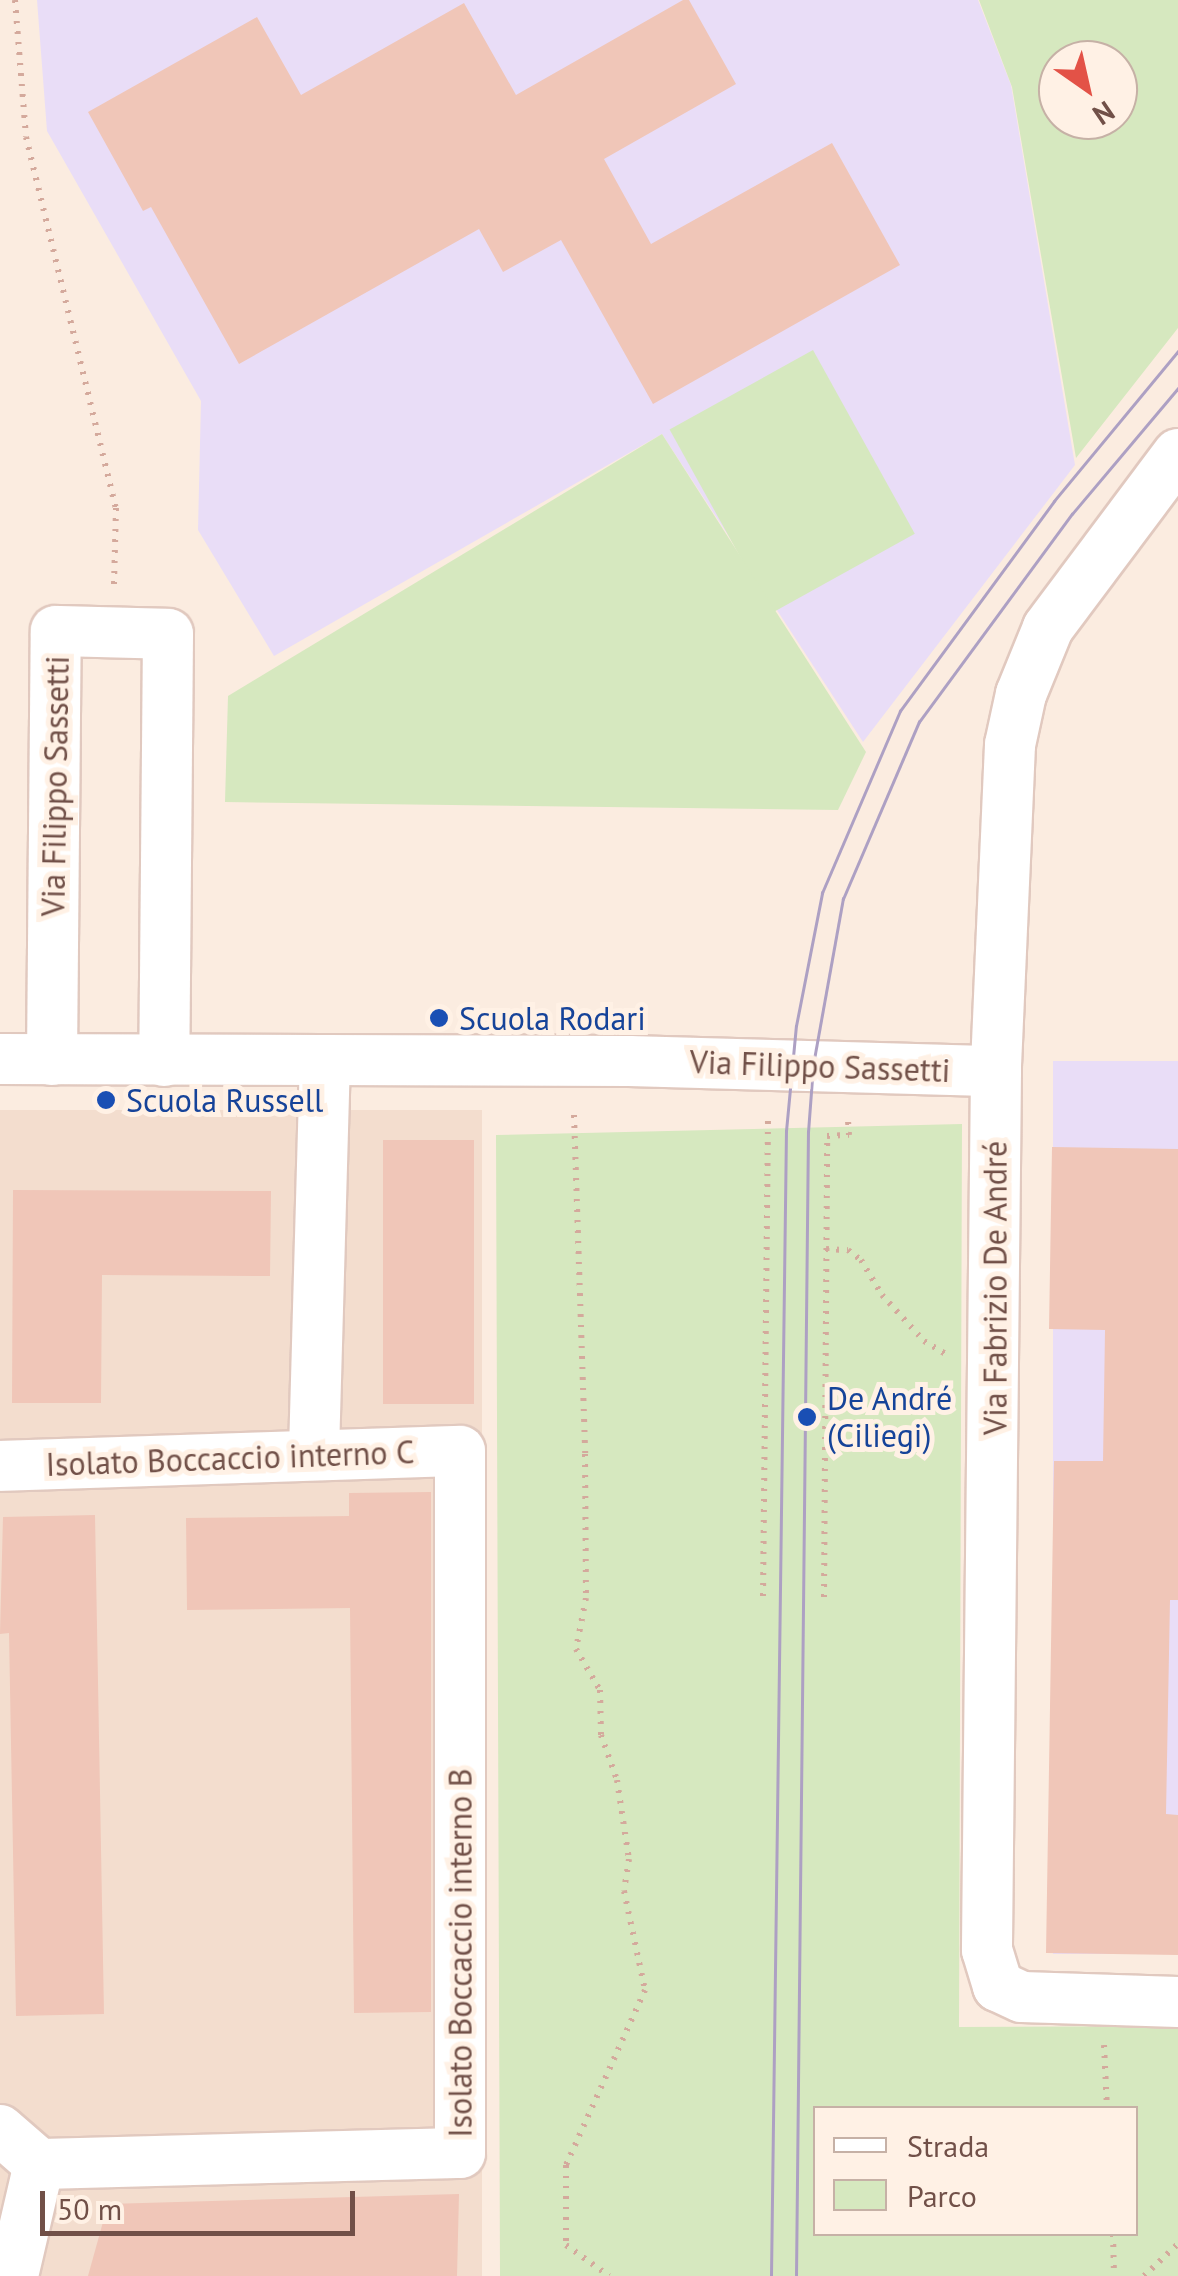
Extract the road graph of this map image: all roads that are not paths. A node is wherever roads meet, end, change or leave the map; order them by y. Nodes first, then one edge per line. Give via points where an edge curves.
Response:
1 (1178, 454) edge
2 (0, 1059) edge
3 (52, 1060) junction
4 (164, 1061) junction
5 (325, 1061) junction
6 (996, 1071) junction
7 (460, 1451) joint
8 (314, 1452) junction
9 (0, 1466) edge
10 (1178, 2002) edge
11 (0, 2130) edge
12 (39, 2164) junction
13 (13, 2276) edge

1 - 6 street, Via Fabrizio De André via 1076,582 1021,694 1002,864
2 - 3 street, Via Filippo Sassetti
3 - 4 street, Via Filippo Sassetti
3 - 4 street, Via Filippo Sassetti via 56,632 112,632 168,634
4 - 5 street, Via Filippo Sassetti
5 - 6 street, Via Filippo Sassetti
5 - 8 street
6 - 10 street, Via Fabrizio De André via 988,1962 1007,1992
7 - 8 street, Isolato Boccaccio interno C
7 - 12 street, Isolato Boccaccio interno B via 460,2153
8 - 9 street, Isolato Boccaccio interno C
11 - 12 street
12 - 13 street

